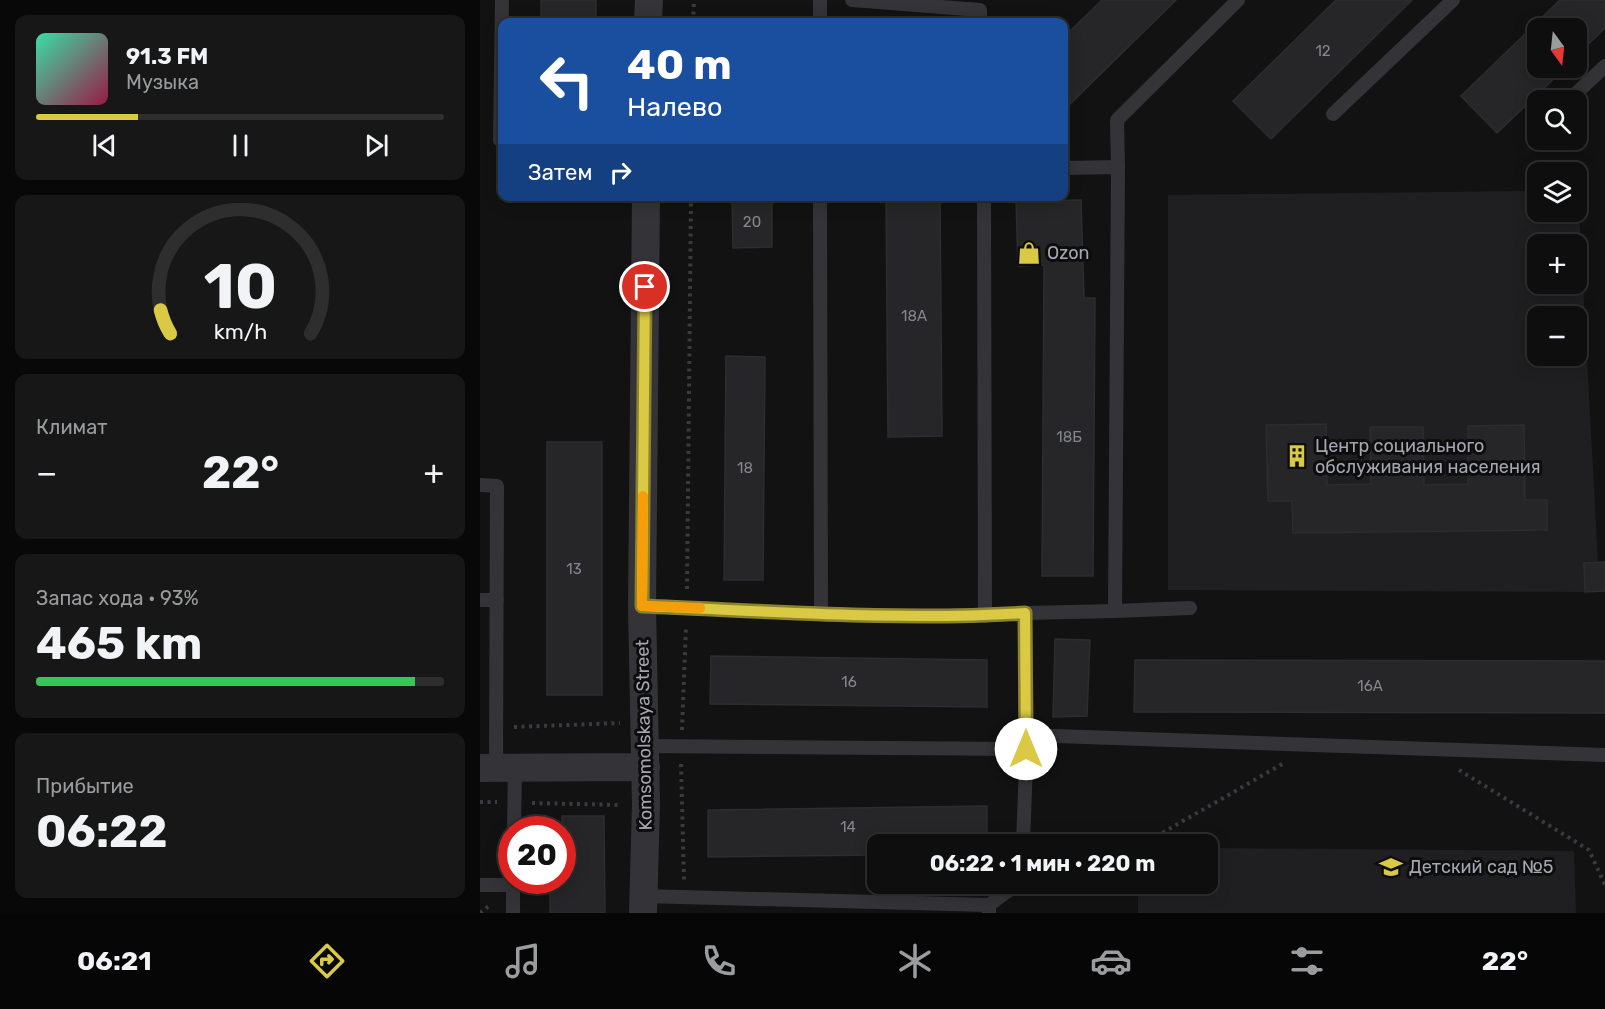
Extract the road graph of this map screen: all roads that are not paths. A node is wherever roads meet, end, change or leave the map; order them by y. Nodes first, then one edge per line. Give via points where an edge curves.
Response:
1 (502, 0) edge
2 (649, 0) edge
3 (820, 0) edge
4 (852, 0) edge
5 (1238, 0) edge
6 (1453, 0) edge
7 (502, 18) edge
8 (648, 18) edge
9 (820, 18) edge
10 (980, 18) edge
11 (1605, 66) edge
12 (1580, 90) edge
13 (1333, 114) dead end
14 (1118, 167) junction
15 (1068, 168) edge
16 (646, 201) edge
17 (820, 201) edge
18 (984, 201) edge
19 (480, 484) edge
20 (480, 600) edge
21 (497, 600) junction
22 (642, 606) junction
23 (1190, 608) dead end
24 (1115, 611) junction
25 (821, 613) junction
26 (1025, 613) junction
27 (985, 616) junction
28 (1026, 742) junction
29 (1605, 755) edge
30 (646, 756) junction
31 (497, 768) edge
32 (514, 816) edge
33 (1023, 834) edge
34 (498, 884) edge
35 (480, 885) edge
36 (513, 894) edge
37 (1006, 894) edge
38 (643, 904) edge
39 (989, 909) edge
40 (513, 913) edge

1 - 7 lane
2 - 8 street
3 - 9 lane
4 - 10 lane via 980,10
5 - 14 lane via 1117,120
6 - 13 lane
11 - 12 lane
14 - 15 lane
14 - 24 lane
16 - 22 street, Komsomolskaya Street
17 - 25 lane
18 - 27 lane
19 - 21 lane via 497,486
20 - 21 lane
21 - 31 lane
22 - 25 lane
22 - 30 street, Komsomolskaya Street
23 - 24 lane
24 - 26 lane
25 - 27 lane
26 - 27 lane
26 - 28 lane
28 - 29 lane via 1316,745
28 - 30 lane via 681,746
28 - 33 lane
30 - 31 street
30 - 38 street, Komsomolskaya Street
31 - 32 lane via 515,802
34 - 35 lane
36 - 40 lane
37 - 39 lane
38 - 39 lane via 684,897

